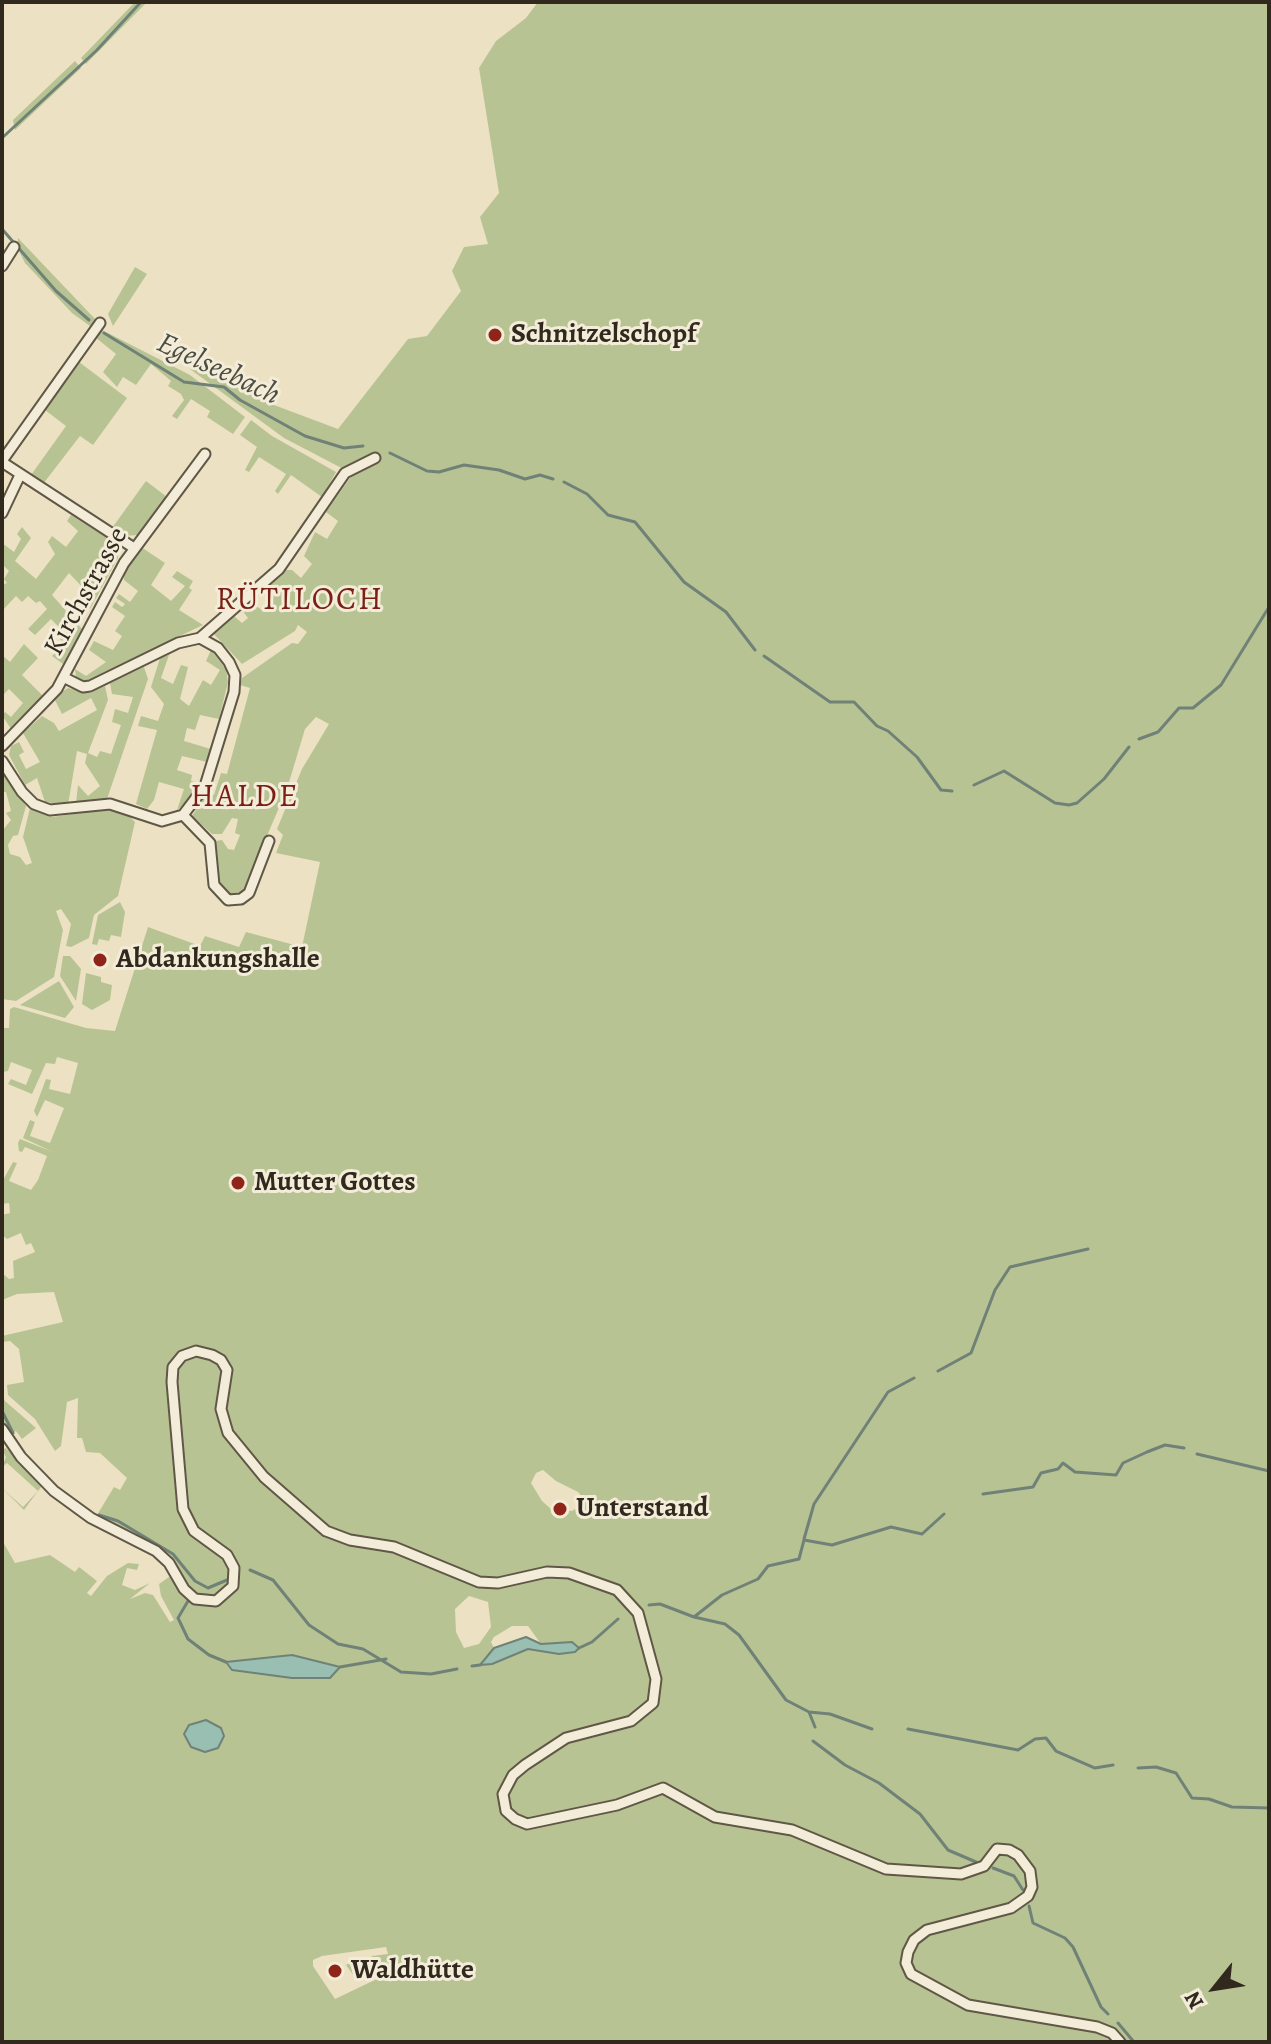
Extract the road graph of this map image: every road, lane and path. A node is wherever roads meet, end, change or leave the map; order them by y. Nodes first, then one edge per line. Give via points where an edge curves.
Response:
1 (14, 247) dead end
2 (2, 266) edge
3 (100, 323) dead end
4 (205, 454) dead end
5 (375, 458) dead end
6 (2, 462) edge
7 (20, 475) junction
8 (2, 513) edge
9 (134, 548) junction
10 (200, 638) junction
11 (65, 678) junction
12 (2, 746) edge
13 (2, 761) edge
14 (183, 815) junction
15 (269, 841) dead end
16 (2, 1429) edge
17 (1120, 2042) edge

1 - 2 street
3 - 6 street
4 - 9 street, Kirchstrasse
5 - 10 street via 345,473 279,569
6 - 7 street
7 - 8 street
7 - 9 street
9 - 11 street, Kirchstrasse
10 - 11 street via 178,643 90,686
10 - 14 street via 229,662 234,692 205,786
11 - 12 street, Kirchstrasse via 48,703
13 - 14 street via 22,792 50,810 110,804 162,821
14 - 15 street via 210,843 214,885 228,900 249,893
16 - 17 street via 54,1491 169,1563 195,1599 216,1601 233,1586 235,1575 232,1560 190,1524 183,1509 173,1367 186,1353 204,1352 221,1360 227,1370 221,1416 235,1444 326,1531 394,1547 479,1582 569,1573 617,1590 638,1613 656,1679 653,1703 627,1723 572,1735 513,1775 503,1794 506,1811 515,1819 527,1824 594,1810 663,1788 715,1817 792,1830 886,1869 961,1874 984,1866 997,1849 1009,1850 1030,1871 1028,1896 1011,1908 927,1930 908,1952 911,1974 968,2005 1097,2027

